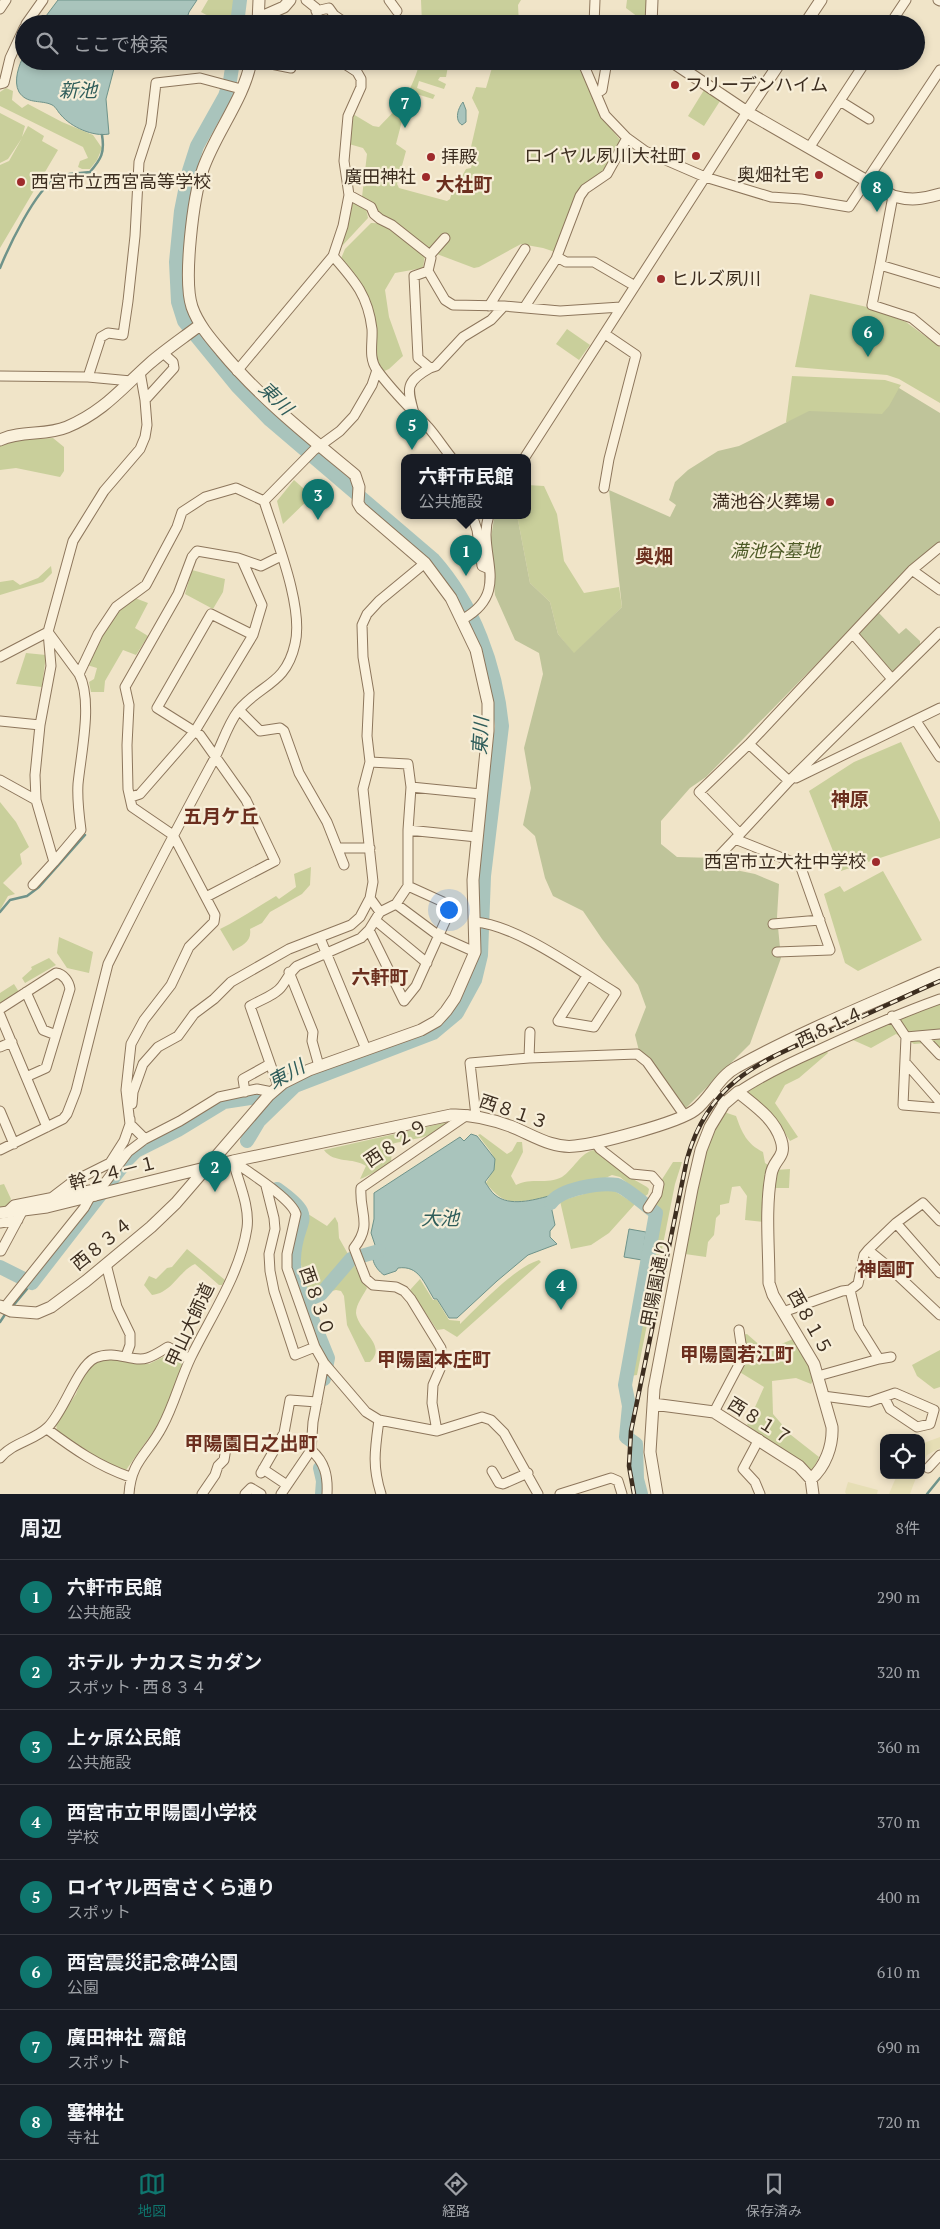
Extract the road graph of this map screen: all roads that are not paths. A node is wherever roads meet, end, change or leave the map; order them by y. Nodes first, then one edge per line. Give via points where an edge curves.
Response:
1 (6, 0) edge
2 (43, 0) edge
3 (259, 0) edge
4 (290, 0) edge
5 (306, 0) edge
6 (389, 0) edge
7 (595, 0) edge
8 (652, 0) edge
9 (821, 0) edge
10 (906, 0) edge
11 (330, 4) edge
12 (0, 9) edge
13 (397, 10) dead end
14 (32, 15) edge
15 (258, 15) edge
16 (269, 15) edge
17 (316, 15) edge
18 (320, 15) edge
19 (337, 15) edge
20 (594, 15) edge
21 (651, 15) edge
22 (811, 15) edge
23 (896, 15) edge
24 (15, 47) edge
25 (244, 70) edge
26 (355, 70) edge
27 (586, 70) edge
28 (605, 70) edge
29 (684, 70) edge
30 (775, 70) edge
31 (860, 70) edge
32 (940, 70) edge
33 (0, 84) edge
34 (233, 86) junction
35 (596, 94) junction
36 (840, 101) junction
37 (747, 112) junction
38 (869, 119) dead end
39 (627, 138) junction
40 (809, 148) junction
41 (705, 178) junction
42 (868, 181) junction
43 (940, 194) edge
44 (349, 195) junction
45 (893, 196) junction
46 (445, 238) dead end
47 (525, 249) dead end
48 (430, 255) junction
49 (333, 256) junction
50 (557, 257) junction
51 (880, 265) junction
52 (428, 271) junction
53 (940, 283) edge
54 (635, 286) junction
55 (489, 306) junction
56 (504, 306) junction
57 (622, 307) junction
58 (524, 308) junction
59 (194, 329) junction
60 (605, 334) junction
61 (940, 341) edge
62 (164, 353) junction
63 (430, 368) junction
64 (377, 370) junction
65 (238, 371) junction
66 (0, 376) edge
67 (88, 377) junction
68 (135, 377) junction
69 (145, 400) junction
70 (415, 414) junction
71 (0, 440) edge
72 (314, 451) junction
73 (449, 454) edge
74 (526, 454) edge
75 (604, 488) dead end
76 (264, 501) junction
77 (473, 519) edge
78 (489, 519) edge
79 (940, 547) edge
80 (281, 556) junction
81 (242, 560) junction
82 (424, 563) junction
83 (490, 568) junction
84 (912, 570) junction
85 (940, 590) edge
86 (469, 616) junction
87 (48, 632) junction
88 (853, 634) junction
89 (253, 635) junction
90 (939, 635) edge
91 (0, 657) edge
92 (79, 674) junction
93 (892, 679) junction
94 (940, 708) edge
95 (239, 710) junction
96 (0, 721) edge
97 (916, 721) junction
98 (40, 725) junction
99 (195, 731) junction
100 (749, 744) junction
101 (940, 757) edge
102 (216, 758) junction
103 (370, 762) junction
104 (0, 780) edge
105 (789, 781) junction
106 (411, 787) junction
107 (481, 794) junction
108 (131, 797) junction
109 (36, 800) junction
110 (408, 830) junction
111 (173, 835) junction
112 (477, 837) junction
113 (738, 837) junction
114 (338, 848) junction
115 (370, 848) junction
116 (719, 856) dead end
117 (54, 862) junction
118 (344, 864) dead end
119 (33, 885) dead end
120 (408, 886) junction
121 (206, 897) junction
122 (370, 898) junction
123 (396, 904) junction
124 (378, 916) junction
125 (820, 920) junction
126 (475, 922) junction
127 (773, 924) dead end
128 (369, 930) junction
129 (439, 936) junction
130 (320, 938) junction
131 (326, 952) junction
132 (475, 952) junction
133 (777, 952) dead end
134 (427, 963) junction
135 (289, 972) junction
136 (940, 972) edge
137 (587, 976) junction
138 (26, 992) junction
139 (940, 999) edge
140 (0, 1009) edge
141 (0, 1014) edge
142 (892, 1016) junction
143 (530, 1032) dead end
144 (940, 1034) edge
145 (56, 1035) junction
146 (922, 1036) junction
147 (906, 1037) junction
148 (12, 1042) junction
149 (0, 1048) edge
150 (366, 1049) junction
151 (940, 1055) edge
152 (529, 1058) junction
153 (905, 1062) junction
154 (270, 1064) junction
155 (319, 1066) junction
156 (26, 1077) junction
157 (712, 1090) junction
158 (245, 1092) junction
159 (738, 1092) junction
160 (270, 1094) junction
161 (940, 1102) edge
162 (724, 1104) junction
163 (940, 1108) edge
164 (0, 1112) edge
165 (472, 1115) junction
166 (685, 1116) junction
167 (130, 1124) junction
168 (47, 1127) junction
169 (145, 1139) junction
170 (595, 1142) junction
171 (14, 1144) junction
172 (0, 1150) edge
173 (232, 1161) junction
174 (113, 1165) junction
175 (209, 1166) junction
176 (266, 1186) junction
177 (97, 1194) junction
178 (51, 1198) junction
179 (648, 1208) dead end
180 (3, 1212) edge
181 (20, 1215) junction
182 (940, 1222) edge
183 (0, 1223) edge
184 (896, 1223) junction
185 (0, 1250) edge
186 (868, 1250) junction
187 (106, 1264) junction
188 (940, 1273) edge
189 (850, 1290) junction
190 (3, 1308) edge
191 (783, 1312) junction
192 (940, 1315) edge
193 (739, 1330) dead end
194 (315, 1347) junction
195 (126, 1356) junction
196 (892, 1356) dead end
197 (190, 1359) junction
198 (879, 1359) junction
199 (326, 1365) junction
200 (818, 1376) junction
201 (823, 1396) junction
202 (884, 1397) junction
203 (316, 1402) junction
204 (653, 1404) junction
205 (714, 1412) junction
206 (380, 1420) junction
207 (47, 1429) junction
208 (437, 1431) junction
209 (250, 1439) dead end
210 (758, 1439) junction
211 (311, 1450) junction
212 (940, 1455) edge
213 (0, 1458) edge
214 (928, 1468) dead end
215 (492, 1471) dead end
216 (528, 1473) junction
217 (130, 1477) junction
218 (811, 1480) junction
219 (287, 1485) junction
220 (590, 1490) edge
221 (128, 1494) edge
222 (202, 1494) edge
223 (245, 1494) edge
224 (261, 1494) edge
225 (280, 1494) edge
226 (327, 1494) edge
227 (381, 1494) edge
228 (538, 1494) edge
229 (560, 1494) edge
230 (622, 1494) edge
231 (657, 1494) edge
232 (760, 1494) edge
233 (813, 1494) edge

1 - 12 street
2 - 14 street
3 - 15 street
4 - 16 street
5 - 17 street via 314,6
6 - 13 street
7 - 20 street
8 - 21 street
9 - 22 street
10 - 23 street
11 - 18 street
11 - 19 street
24 - 33 street via 4,82
25 - 34 street
26 - 44 street via 361,79 361,87 348,116 345,135 344,161
27 - 35 street
28 - 35 street via 602,90
29 - 37 street
30 - 37 street
31 - 36 street
32 - 42 street
34 - 59 street via 196,197 188,283
34 - 67 street via 200,78 156,83 150,125 139,162 133,254 122,334 108,333 101,337
35 - 39 street via 605,116
36 - 38 street
36 - 40 street
37 - 40 street
37 - 41 street
39 - 41 street via 645,151
39 - 50 street via 607,174 580,196
40 - 42 street
41 - 42 street via 771,197 849,207
41 - 54 street
42 - 45 street
43 - 45 street via 910,201
44 - 48 street via 371,207 376,216
44 - 49 street
45 - 51 street
46 - 48 street
47 - 55 street
48 - 52 street
49 - 64 street via 362,292
49 - 65 street
50 - 54 street via 566,262 594,262
50 - 58 street
51 - 53 street
51 - 61 street via 872,305 912,318
52 - 55 street via 445,300 453,305
52 - 63 street via 414,276 418,358
54 - 57 street
55 - 56 street
56 - 58 street
56 - 63 street via 491,320 463,337 436,366
57 - 58 street via 560,311
57 - 60 street
59 - 62 street
59 - 65 street
60 - 74 street
60 - 75 street via 636,355
62 - 68 street
62 - 69 street via 174,368
63 - 70 street via 415,376 410,383 408,391
64 - 70 street
64 - 72 street via 354,416
65 - 72 street
66 - 67 street
67 - 68 street
68 - 69 street
68 - 71 street via 108,404 65,428
69 - 87 street via 147,425 140,449 104,491 73,541
70 - 73 street
72 - 76 street
72 - 82 street via 355,475 359,487 358,500 364,511
76 - 80 street
76 - 92 street via 236,488 205,497 182,512 146,585 116,607 98,634
77 - 83 street via 482,566
78 - 83 street
79 - 84 street
80 - 81 street via 261,566
80 - 95 street via 297,616 295,645 286,669
81 - 89 street via 262,605
81 - 108 street via 197,551 178,594 125,687 129,705 127,745
82 - 86 street
82 - 103 street via 379,601 366,614 362,625 369,693 367,736
83 - 86 street via 487,595
84 - 85 street
84 - 88 street
86 - 107 street via 488,703
87 - 91 street
87 - 92 street
87 - 98 street via 51,666
88 - 93 street
88 - 100 street
89 - 99 street
89 - 99 street via 211,614 157,708
90 - 93 street
92 - 117 street via 85,695 78,786 81,830
93 - 105 street
94 - 97 street
95 - 102 street
95 - 114 street via 260,731 280,728 284,731 299,773
96 - 98 street
97 - 101 street
97 - 105 street
98 - 109 street
99 - 102 street
99 - 108 street via 140,794
100 - 105 street
100 - 113 street via 698,792
102 - 111 street
102 - 121 street via 246,800 276,861
103 - 106 street via 408,764
103 - 115 street via 363,789
104 - 109 street
105 - 113 street
106 - 107 street
106 - 110 street
107 - 112 street
108 - 111 street via 132,806
109 - 117 street
110 - 112 street
110 - 120 street
111 - 121 street
111 - 168 street via 108,964 76,1092 67,1114
112 - 126 street via 473,880
113 - 116 street
113 - 125 street via 800,865
114 - 115 street
114 - 118 street
115 - 122 street
117 - 119 street
120 - 123 street
120 - 129 street via 452,906
121 - 167 street via 215,915 214,922 189,948 171,985 144,1020 131,1044 126,1090
122 - 124 street
122 - 130 street via 360,917 351,925
123 - 124 street
123 - 129 street
124 - 128 street
124 - 134 street
125 - 127 street
125 - 133 street via 830,950
126 - 132 street
126 - 137 street via 489,923 519,935
128 - 131 street via 361,938
128 - 134 street via 404,1001
129 - 132 street
129 - 134 street
130 - 131 street
130 - 167 street via 289,949 231,982 194,1014 178,1036 158,1047 143,1064 133,1092
131 - 135 street
131 - 150 street
132 - 150 street via 455,998 437,1021
135 - 154 street via 276,992 250,1006
135 - 155 street via 313,1032 312,1041
136 - 157 street, 西８１３ via 784,1042 734,1068
137 - 137 street via 616,993 594,1027 558,1021
138 - 140 street
138 - 145 street via 42,1030
138 - 145 street via 56,973 69,983
139 - 142 street, 西８１４
141 - 148 street
142 - 147 street
142 - 159 street, 西８１４ via 762,1076
143 - 152 street
144 - 146 street
145 - 156 street via 46,1068
146 - 147 street
146 - 151 street
147 - 153 street
148 - 149 street
148 - 156 street
150 - 155 street
152 - 165 street via 470,1064
152 - 166 street via 637,1054 647,1062
153 - 161 street
153 - 163 street via 903,1105
154 - 158 street via 243,1079
154 - 160 street
155 - 160 street
156 - 168 street
157 - 162 street
157 - 166 street, 西８１３ via 694,1111
158 - 160 street via 257,1089
158 - 169 street via 220,1097
159 - 162 street, 甲陽園通り
159 - 191 street, 西８１５ via 772,1121 782,1145 783,1152 771,1174 769,1226 770,1283
160 - 175 street, 西８３４
162 - 204 street, 甲陽園通り via 701,1150
164 - 171 street
165 - 170 street, 西８１３ via 556,1145
165 - 173 street, 西８１３ via 451,1115
165 - 208 street, 西８２９ via 361,1188 365,1216 362,1238 354,1248 366,1279 373,1285 396,1287 412,1298 441,1348 440,1369 432,1394
166 - 170 street, 西８１３
167 - 169 street
167 - 174 street
168 - 171 street
169 - 174 street
170 - 179 street via 632,1174 652,1176 659,1184
171 - 172 street
173 - 175 street, 幹２４－１
173 - 176 street, 西８３０
173 - 197 street, 甲山大師道 via 245,1205 247,1226 236,1265
174 - 177 street
174 - 178 street via 72,1182
175 - 177 street, 幹２４－１
175 - 187 street, 西８３４ via 158,1221
176 - 194 street, 西８３０ via 284,1197 296,1214 287,1268
176 - 194 street via 275,1228 268,1254 274,1291 295,1355
177 - 178 street
177 - 181 street, 幹２４－１
177 - 190 street
178 - 180 street via 14,1205
180 - 181 street, 幹２４－１
181 - 183 street
181 - 185 street
182 - 184 street via 923,1203
184 - 186 street
184 - 188 street
186 - 189 street via 858,1284
186 - 192 street
187 - 190 street, 西８３４ via 51,1307 37,1313
187 - 195 street via 117,1307 130,1334
189 - 191 street
189 - 198 street via 859,1327
191 - 200 street, 西８１５
193 - 205 street via 743,1357
194 - 199 street, 西８３０
195 - 197 street via 146,1359 168,1347
195 - 207 street via 106,1355 86,1365 66,1403
196 - 198 street
197 - 217 street, 甲山大師道 via 164,1423
198 - 200 street
199 - 203 street, 西８３０
199 - 206 street via 366,1412
200 - 201 street, 西８１５
201 - 202 street via 869,1402
201 - 218 street, 西８１５ via 832,1437 826,1456
202 - 202 street via 895,1393 934,1410 930,1424 917,1427 890,1409
203 - 211 street, 西８３０
203 - 219 street via 290,1400 284,1433 262,1471
204 - 205 street, 西８１７
204 - 231 street, 甲陽園通り via 650,1452
205 - 210 street, 西８１７
206 - 208 street
206 - 227 street via 374,1469
207 - 213 street via 9,1448
207 - 217 street via 92,1461
208 - 216 street via 482,1417 491,1420 504,1433
209 - 222 street via 227,1442 224,1460
210 - 218 street, 西８１７ via 802,1468
210 - 232 street via 743,1469 755,1482
211 - 219 street
211 - 226 street via 319,1457 325,1470
212 - 214 street
215 - 216 street via 503,1484
216 - 228 street
217 - 221 street, 甲山大師道
218 - 233 street
219 - 225 street
220 - 229 street
220 - 230 street via 611,1478 618,1481
223 - 224 street via 251,1488

